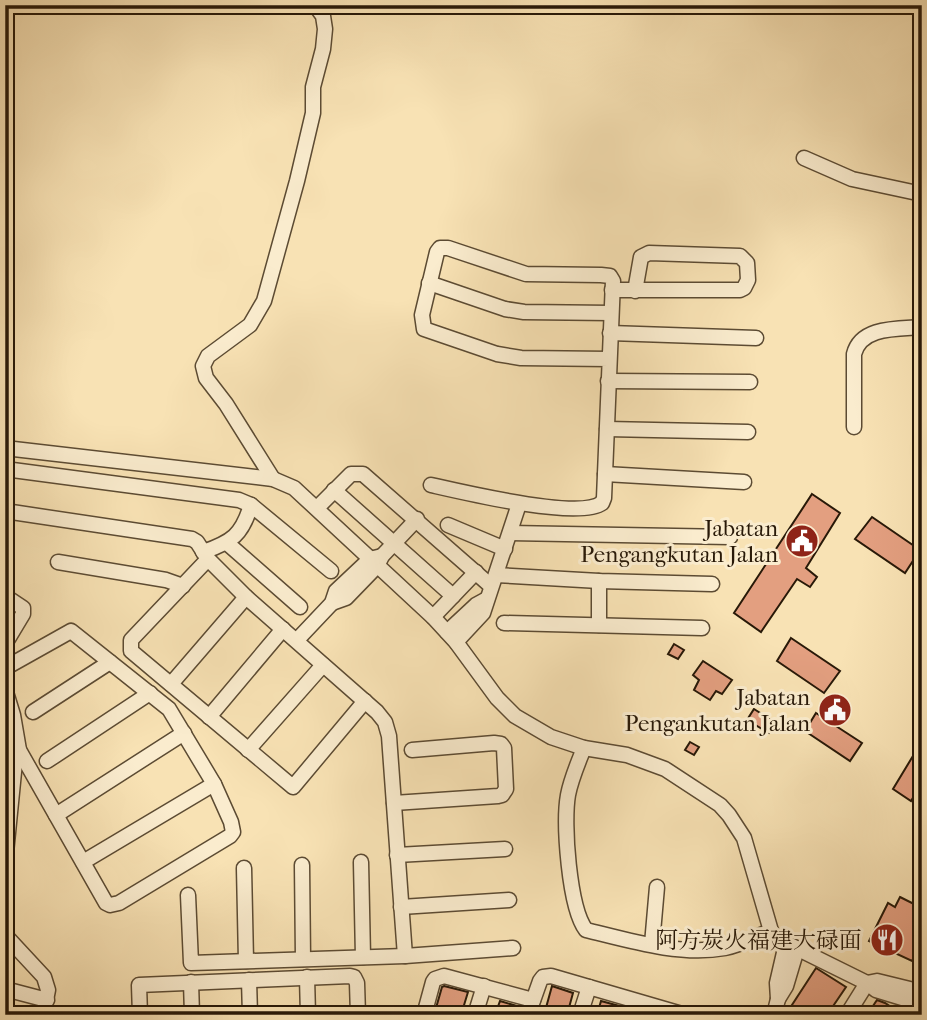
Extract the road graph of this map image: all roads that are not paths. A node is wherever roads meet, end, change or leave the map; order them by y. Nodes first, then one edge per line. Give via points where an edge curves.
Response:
1 (316, 5) edge
2 (804, 158) dead end
3 (922, 194) edge
4 (429, 283) junction
5 (612, 290) junction
6 (635, 290) junction
7 (611, 313) junction
8 (922, 327) edge
9 (610, 333) junction
10 (756, 338) dead end
11 (609, 359) junction
12 (608, 381) junction
13 (750, 382) dead end
14 (854, 427) dead end
15 (607, 429) junction
16 (748, 432) dead end
17 (5, 448) edge
18 (5, 469) edge
19 (605, 474) junction
20 (273, 479) junction
21 (744, 482) dead end
22 (431, 485) dead end
23 (334, 490) junction
24 (519, 504) junction
25 (251, 505) junction
26 (317, 508) junction
27 (5, 511) edge
28 (417, 519) junction
29 (448, 525) dead end
30 (510, 533) junction
31 (730, 537) dead end
32 (228, 543) junction
33 (394, 543) junction
34 (505, 549) junction
35 (206, 556) junction
36 (376, 560) junction
37 (58, 562) dead end
38 (331, 571) dead end
39 (476, 572) junction
40 (599, 581) junction
41 (712, 584) dead end
42 (183, 586) junction
43 (491, 587) junction
44 (5, 596) edge
45 (453, 596) junction
46 (246, 597) junction
47 (300, 607) dead end
48 (433, 617) junction
49 (504, 622) dead end
50 (599, 625) junction
51 (702, 628) dead end
52 (284, 629) junction
53 (452, 637) junction
54 (297, 640) junction
55 (5, 645) edge
56 (26, 657) junction
57 (110, 662) junction
58 (323, 665) junction
59 (5, 668) edge
60 (170, 684) junction
61 (5, 689) edge
62 (150, 693) junction
63 (365, 701) junction
64 (33, 712) dead end
65 (9, 715) edge
66 (209, 717) junction
67 (184, 733) junction
68 (583, 748) junction
69 (248, 750) junction
70 (412, 750) dead end
71 (13, 758) edge
72 (47, 761) dead end
73 (214, 784) junction
74 (394, 803) junction
75 (8, 806) edge
76 (56, 815) junction
77 (505, 849) dead end
78 (397, 855) junction
79 (6, 856) edge
80 (83, 862) junction
81 (361, 862) dead end
82 (5, 863) edge
83 (302, 865) dead end
84 (244, 868) dead end
85 (657, 887) dead end
86 (188, 895) dead end
87 (509, 900) dead end
88 (401, 907) junction
89 (771, 931) junction
90 (8, 941) edge
91 (652, 944) junction
92 (792, 947) junction
93 (513, 948) dead end
94 (405, 956) junction
95 (363, 957) junction
96 (303, 959) junction
97 (246, 961) junction
98 (307, 977) junction
99 (249, 980) junction
100 (191, 982) junction
101 (867, 983) junction
102 (484, 986) junction
103 (589, 987) junction
104 (5, 989) edge
105 (922, 992) edge
106 (47, 1000) junction
107 (922, 1004) edge
108 (531, 1008) edge
109 (635, 1008) edge
110 (681, 1014) edge
111 (43, 1015) edge
112 (141, 1015) edge
113 (192, 1015) edge
114 (250, 1015) edge
115 (308, 1015) edge
116 (358, 1015) edge
117 (424, 1015) edge
118 (475, 1015) edge
119 (580, 1015) edge
120 (774, 1015) edge
121 (847, 1015) edge

1 - 20 street via 325,29 313,87 313,113 264,301 250,325 208,356 203,366 206,378
2 - 3 street via 852,179
4 - 5 street via 437,252 448,248 526,274 610,276
4 - 7 street via 505,309
4 - 11 street via 421,320 429,331 521,358
5 - 6 street
5 - 7 street
6 - 6 street via 740,290 748,280 747,263 740,256 649,253 641,257
7 - 9 street
8 - 14 street via 879,331 856,345
9 - 10 street
9 - 11 street
11 - 12 street
12 - 13 street
12 - 15 street
15 - 16 street
15 - 19 street
17 - 20 street
18 - 25 street via 225,497
19 - 21 street
19 - 24 street via 604,498 595,508
20 - 26 street
22 - 24 street
23 - 26 street
23 - 28 street via 351,474 363,474
23 - 33 street
24 - 30 street
25 - 32 street via 243,526
25 - 38 street
26 - 36 street
27 - 35 street via 184,537 197,542
28 - 33 street
28 - 39 street
29 - 34 street
30 - 31 street
30 - 34 street
32 - 35 street
32 - 47 street
33 - 36 street
33 - 45 street
34 - 43 street
35 - 42 street
35 - 46 street
36 - 48 street
36 - 54 street via 336,591 332,603
37 - 42 street
39 - 43 street
39 - 45 street
40 - 41 street
40 - 43 street
40 - 50 street
42 - 60 street via 131,640 130,647
43 - 53 street
44 - 55 street via 23,608
45 - 48 street
46 - 52 street
46 - 60 street
48 - 53 street
49 - 50 street
50 - 51 street
52 - 54 street
52 - 66 street
53 - 68 street via 515,716 551,737
54 - 58 street
55 - 56 street
56 - 57 street via 71,631
56 - 59 street
57 - 62 street
57 - 64 street
58 - 63 street
58 - 69 street
60 - 66 street
61 - 65 street
62 - 67 street via 169,709
62 - 72 street
63 - 69 street via 293,787
63 - 74 street via 385,722 389,736
65 - 71 street
66 - 69 street
67 - 73 street
67 - 76 street
68 - 89 street via 644,760 720,805 744,838
68 - 91 street via 568,791 565,824 577,911 586,930
70 - 74 street via 499,743 504,748 506,789 498,796
71 - 75 street
71 - 76 street
73 - 80 street
73 - 80 street via 233,827 230,836 119,903 106,903
74 - 78 street
75 - 79 street
76 - 80 street
77 - 78 street
78 - 88 street
79 - 82 street
81 - 95 street
83 - 96 street
84 - 97 street
85 - 91 street
86 - 97 street via 191,963
87 - 88 street
88 - 94 street
89 - 91 street via 727,948 691,951
89 - 92 street
90 - 106 street via 44,978
92 - 101 street
92 - 120 street via 777,983
93 - 94 street
94 - 95 street
95 - 96 street
96 - 97 street
98 - 99 street
98 - 115 street
98 - 116 street via 354,977
99 - 100 street
99 - 114 street
100 - 112 street via 139,985
100 - 113 street
101 - 105 street via 877,981
101 - 107 street
101 - 121 street
102 - 108 street
102 - 117 street via 444,976 435,979
102 - 118 street
103 - 108 street via 546,976
103 - 109 street
103 - 119 street
104 - 106 street
106 - 111 street
109 - 110 street

